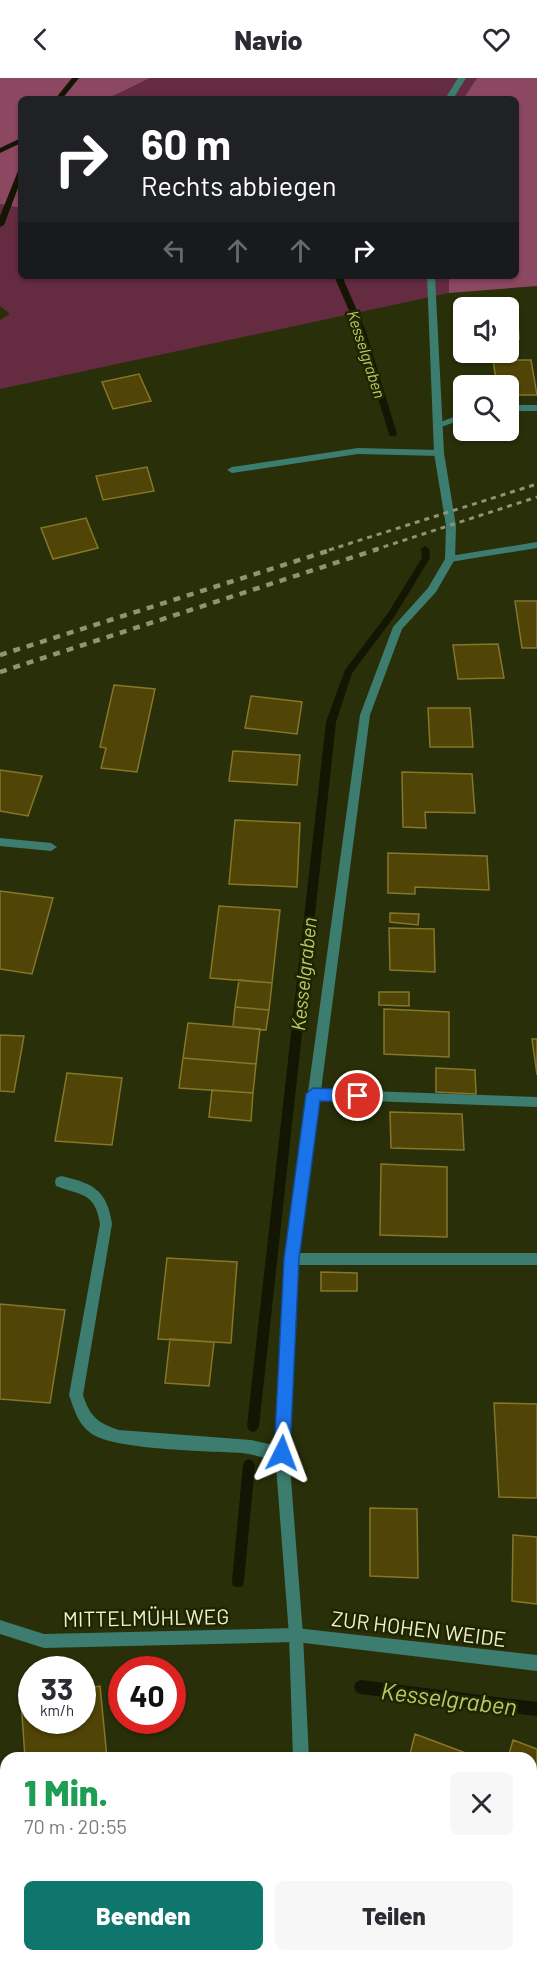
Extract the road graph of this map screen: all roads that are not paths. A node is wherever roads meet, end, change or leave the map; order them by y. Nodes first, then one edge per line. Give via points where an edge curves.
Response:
1 (462, 78) edge
2 (451, 96) edge
3 (431, 279) edge
4 (519, 408) edge
5 (537, 408) edge
6 (453, 420) edge
7 (438, 425) junction
8 (439, 453) junction
9 (232, 470) dead end
10 (537, 545) edge
11 (450, 559) junction
12 (0, 842) edge
13 (51, 848) dead end
14 (313, 1094) junction
15 (537, 1102) edge
16 (61, 1182) dead end
17 (292, 1259) junction
18 (537, 1259) edge
19 (282, 1453) junction
20 (0, 1627) edge
21 (296, 1635) junction
22 (537, 1663) edge
23 (301, 1752) edge

1 - 2 street
3 - 7 street
4 - 5 street
6 - 7 street
7 - 8 street
8 - 9 street via 358,451
8 - 11 street via 451,526
10 - 11 street
11 - 14 street via 432,590 398,627 365,715
12 - 13 street
14 - 15 street
14 - 17 street
16 - 19 street via 95,1194 104,1207 106,1224 76,1395 82,1413 96,1429 119,1437
17 - 18 street
17 - 19 street
19 - 21 street
20 - 21 street, MITTELMÜHLWEG via 44,1641
21 - 22 street, ZUR HOHEN WEIDE
21 - 23 street

